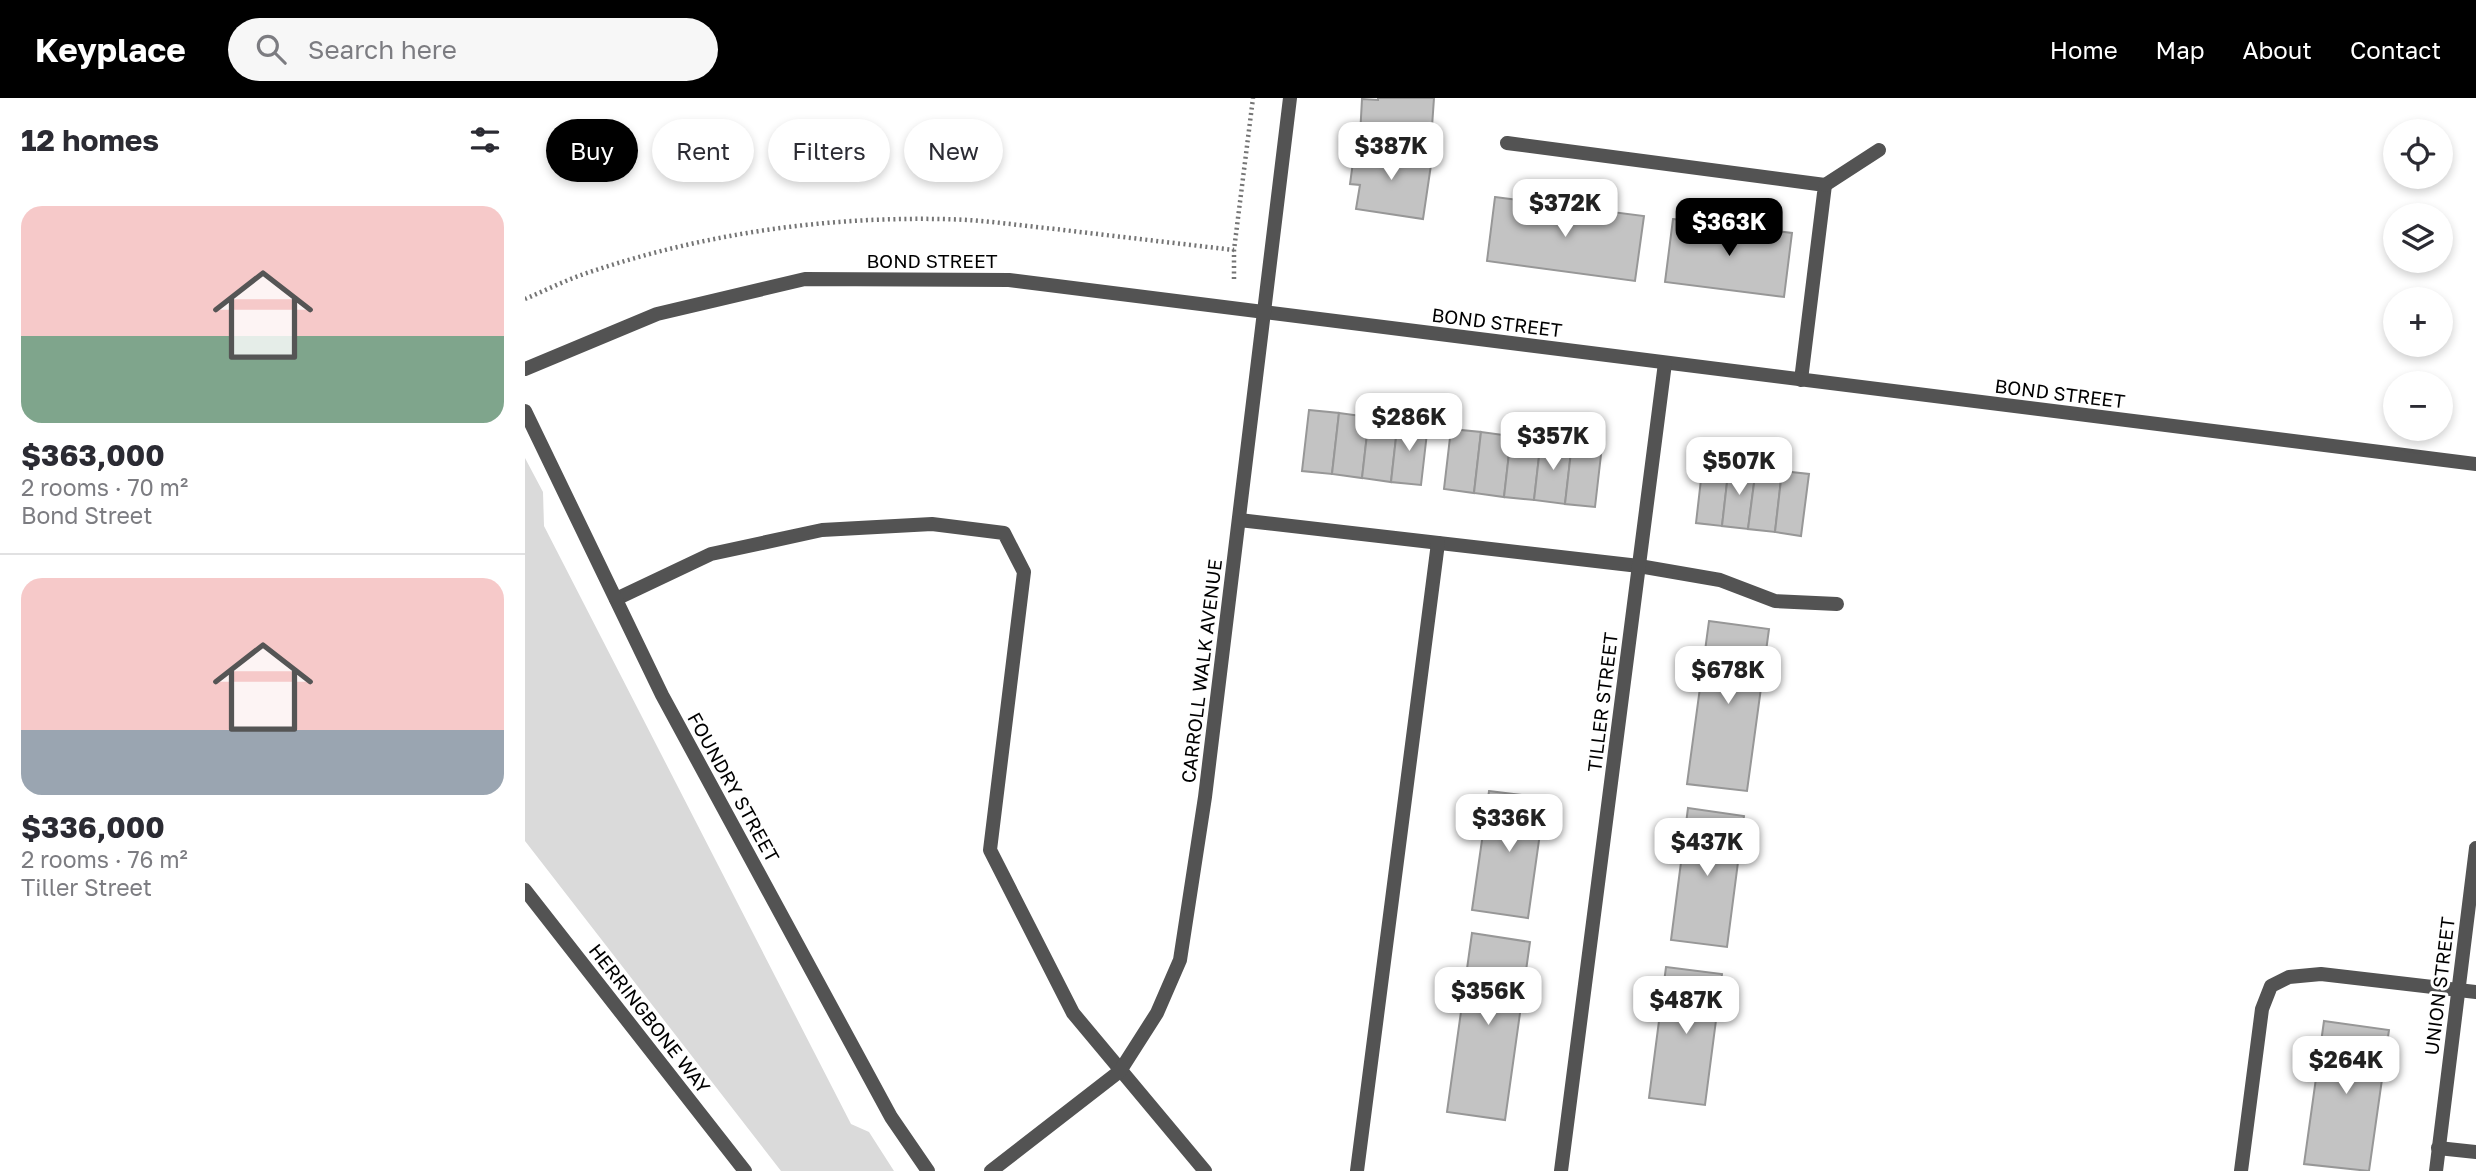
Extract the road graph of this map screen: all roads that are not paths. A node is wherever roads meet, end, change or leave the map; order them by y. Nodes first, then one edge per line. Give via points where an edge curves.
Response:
1 (1290, 98) edge
2 (1507, 143) dead end
3 (1879, 150) dead end
4 (1825, 185) junction
5 (1264, 312) junction
6 (1664, 363) junction
7 (525, 369) edge
8 (1801, 380) junction
9 (525, 411) edge
10 (2476, 464) edge
11 (1239, 520) junction
12 (1438, 543) junction
13 (1639, 566) junction
14 (616, 599) junction
15 (1837, 604) dead end
16 (2476, 848) edge
17 (525, 890) edge
18 (2458, 990) junction
19 (2476, 992) edge
20 (1120, 1071) junction
21 (2438, 1148) junction
22 (2476, 1152) edge
23 (745, 1171) edge
24 (928, 1171) edge
25 (991, 1171) edge
26 (1205, 1171) edge
27 (1357, 1171) edge
28 (1561, 1171) edge
29 (2241, 1171) edge
30 (2436, 1171) edge

1 - 5 street, CARROLL WALK AVENUE
2 - 4 street
3 - 4 street
4 - 8 street
5 - 6 street, BOND STREET
5 - 7 street, BOND STREET via 1009,280 805,279 657,314
5 - 11 street, CARROLL WALK AVENUE
6 - 8 street, BOND STREET
6 - 13 street, TILLER STREET
8 - 10 street, BOND STREET
9 - 14 street, FOUNDRY STREET
11 - 12 street
11 - 20 street, CARROLL WALK AVENUE via 1180,960 1157,1013
12 - 13 street
12 - 27 street
13 - 15 street via 1720,580 1775,601
13 - 28 street, TILLER STREET
14 - 20 street via 711,554 822,530 932,524 1003,533 1024,572 990,850 1073,1013
14 - 24 street, FOUNDRY STREET via 662,695 885,1105
16 - 18 street, UNION STREET
17 - 23 street, HERRINGBONE WAY
18 - 19 street
18 - 21 street, UNION STREET
18 - 29 street via 2321,974 2289,977 2271,986 2262,1009
20 - 25 street, CARROLL WALK AVENUE
20 - 26 street
21 - 22 street
21 - 30 street, UNION STREET

